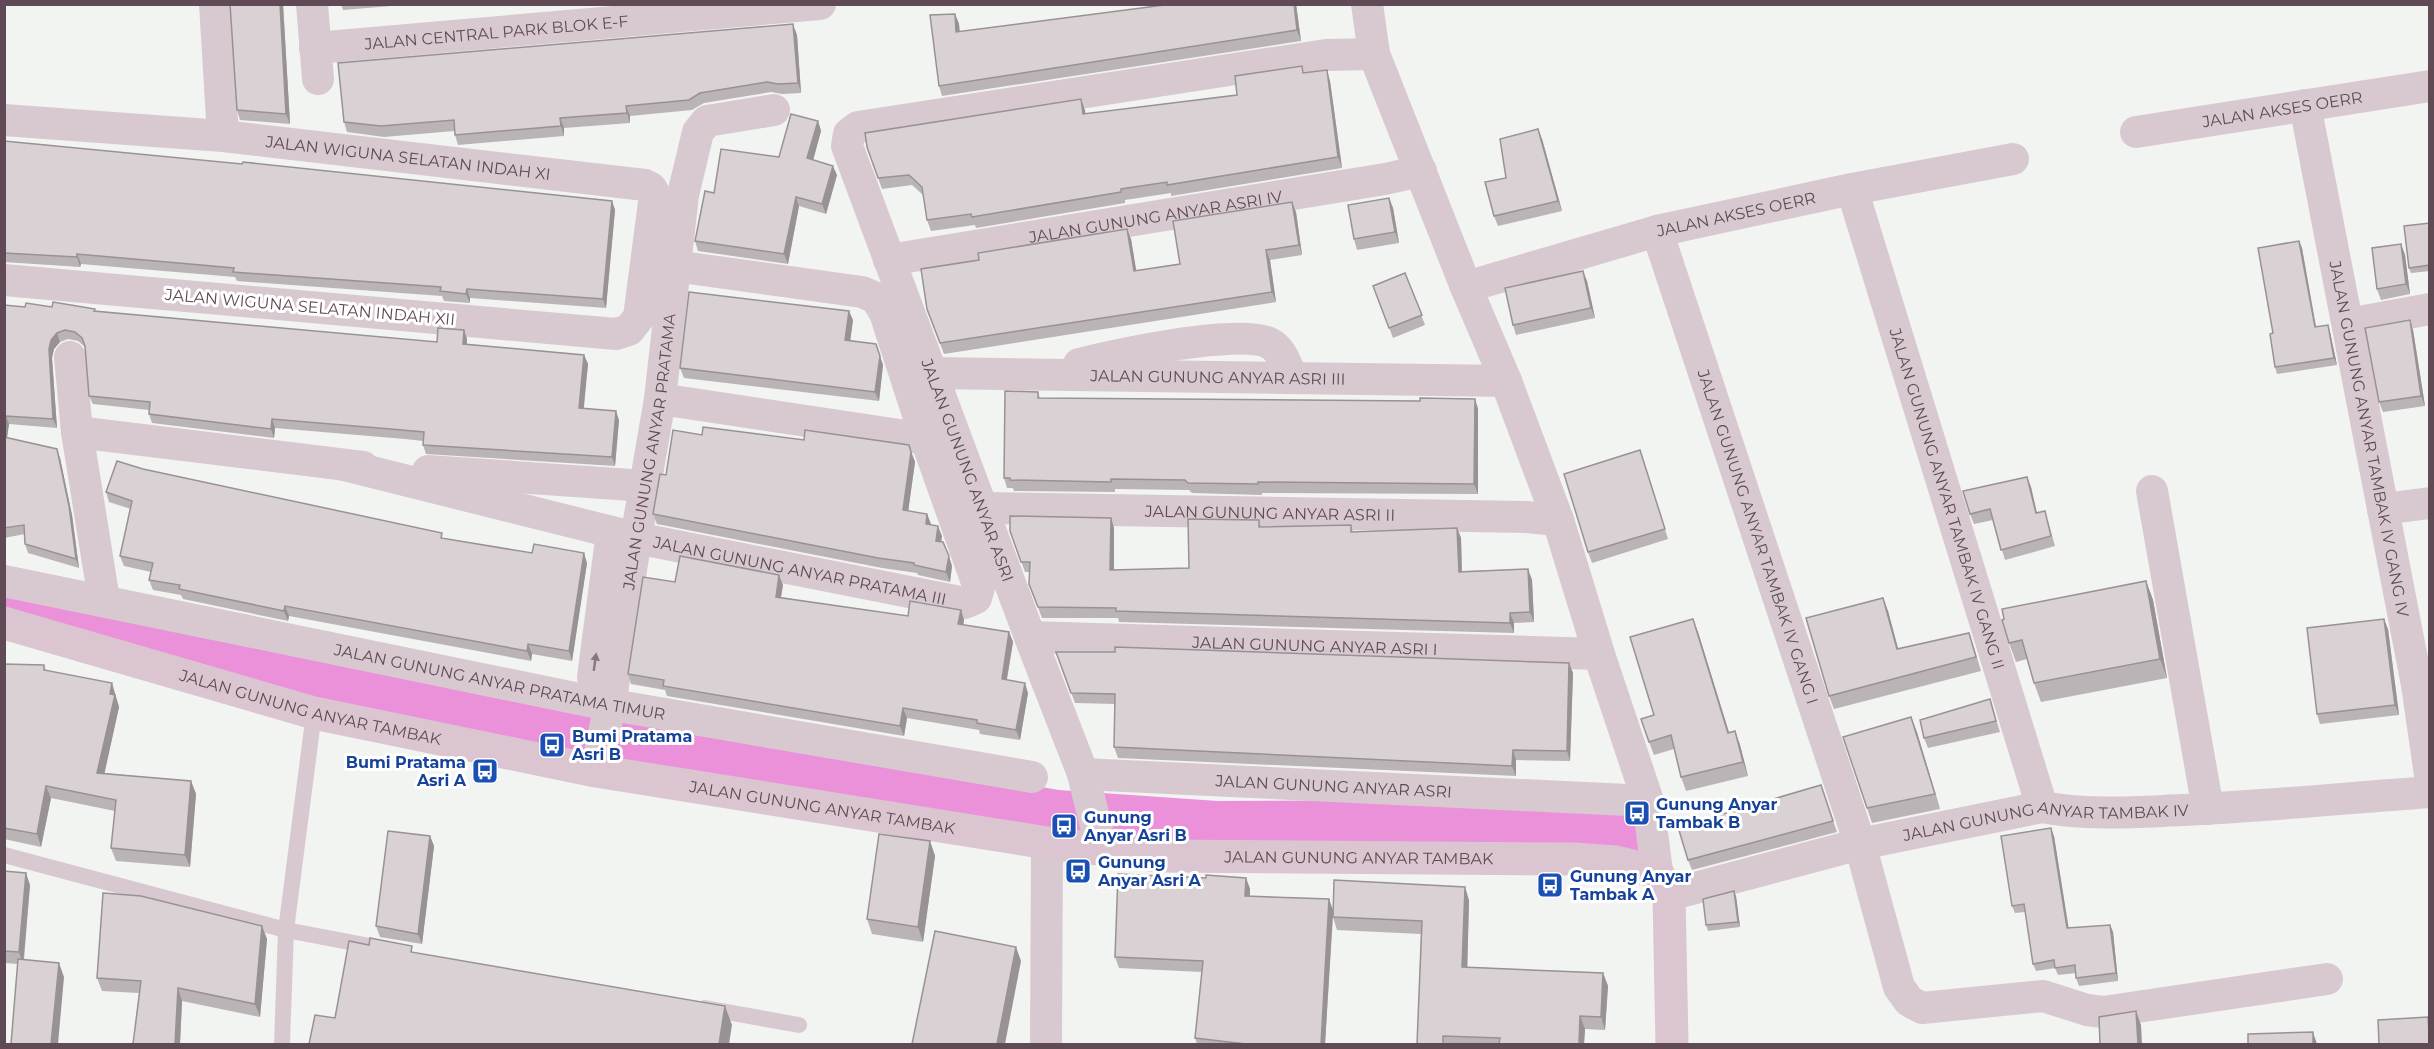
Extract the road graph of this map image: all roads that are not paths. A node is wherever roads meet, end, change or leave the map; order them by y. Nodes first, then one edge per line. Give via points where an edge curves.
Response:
1 (215, 4) edge
2 (312, 4) edge
3 (820, 4) edge
4 (1367, 4) edge
5 (315, 48) junction
6 (1374, 54) junction
7 (318, 79) dead end
8 (2430, 86) edge
9 (2305, 105) junction
10 (774, 110) dead end
11 (4, 120) edge
12 (2136, 132) dead end
13 (223, 136) junction
14 (2013, 159) dead end
15 (1421, 171) junction
16 (1852, 189) junction
17 (1657, 231) junction
18 (889, 260) junction
19 (674, 266) junction
20 (4, 280) edge
21 (1466, 287) junction
22 (2430, 309) edge
23 (2348, 324) junction
24 (616, 334) joint
25 (70, 357) dead end
26 (932, 373) junction
27 (1506, 381) junction
28 (660, 399) junction
29 (76, 432) junction
30 (926, 438) junction
31 (344, 465) junction
32 (646, 486) junction
33 (2152, 491) dead end
34 (2430, 503) edge
35 (982, 508) junction
36 (2383, 510) junction
37 (1558, 520) junction
38 (624, 535) junction
39 (4, 581) edge
40 (104, 600) junction
41 (4, 623) edge
42 (1030, 637) junction
43 (1599, 654) junction
44 (2423, 684) edge
45 (314, 713) junction
46 (593, 734) junction
47 (2430, 775) edge
48 (1032, 777) dead end
49 (1085, 780) junction
50 (2430, 792) edge
51 (1648, 801) junction
52 (2042, 807) junction
53 (2208, 809) junction
54 (1099, 837) junction
55 (1047, 843) junction
56 (1860, 844) junction
57 (4, 855) edge
58 (1663, 884) junction
59 (286, 930) junction
60 (391, 950) edge
61 (2327, 979) dead end
62 (694, 1006) edge
63 (799, 1025) dead end
64 (282, 1044) edge
65 (1046, 1044) edge
66 (1672, 1044) edge

1 - 13 street
2 - 5 street
3 - 5 street, JALAN CENTRAL PARK BLOK E-F
4 - 6 street
5 - 7 street
6 - 15 street
6 - 18 street, JALAN GUNUNG ANYAR ASRI via 1326,55 858,127 849,134 847,146
8 - 9 street, JALAN AKSES OERR
9 - 12 street, JALAN AKSES OERR
9 - 23 street, JALAN GUNUNG ANYAR TAMBAK IV GANG IV
10 - 19 street, JALAN GUNUNG ANYAR PRATAMA via 701,125 683,195
11 - 13 street, JALAN WIGUNA SELATAN INDAH XI
13 - 24 street, JALAN WIGUNA SELATAN INDAH XI via 651,188 655,195 639,317 629,330
14 - 16 street, JALAN AKSES OERR
15 - 18 street, JALAN GUNUNG ANYAR ASRI IV
15 - 21 street
16 - 17 street, JALAN AKSES OERR
16 - 52 street, JALAN GUNUNG ANYAR TAMBAK IV GANG II
17 - 21 street, JALAN AKSES OERR
17 - 56 street, JALAN GUNUNG ANYAR TAMBAK IV GANG I
18 - 26 street, JALAN GUNUNG ANYAR ASRI
19 - 28 street, JALAN GUNUNG ANYAR PRATAMA
19 - 30 street via 876,297 885,313
20 - 24 street, JALAN WIGUNA SELATAN INDAH XII
21 - 27 street
22 - 23 street
23 - 36 street, JALAN GUNUNG ANYAR TAMBAK IV GANG IV
25 - 29 street
26 - 27 street, JALAN GUNUNG ANYAR ASRI III
26 - 35 street, JALAN GUNUNG ANYAR ASRI
27 - 37 street
28 - 30 street
28 - 32 street, JALAN GUNUNG ANYAR PRATAMA
29 - 31 street
29 - 40 street
30 - 38 street, JALAN GUNUNG ANYAR PRATAMA III via 979,588 976,598 965,603
31 - 32 street
31 - 38 street, JALAN GUNUNG ANYAR PRATAMA III
32 - 38 street, JALAN GUNUNG ANYAR PRATAMA
33 - 53 street
34 - 36 street
35 - 37 street, JALAN GUNUNG ANYAR ASRI II
35 - 42 street, JALAN GUNUNG ANYAR ASRI
36 - 44 street, JALAN GUNUNG ANYAR TAMBAK IV GANG IV
37 - 43 street
38 - 46 street, JALAN GUNUNG ANYAR PRATAMA
39 - 40 street, JALAN GUNUNG ANYAR PRATAMA TIMUR
40 - 46 street, JALAN GUNUNG ANYAR PRATAMA TIMUR
41 - 45 street, JALAN GUNUNG ANYAR TAMBAK
42 - 43 street, JALAN GUNUNG ANYAR ASRI I
42 - 49 street, JALAN GUNUNG ANYAR ASRI
43 - 51 street
44 - 47 street, JALAN GUNUNG ANYAR TAMBAK IV GANG IV
45 - 46 street, JALAN GUNUNG ANYAR TAMBAK
45 - 59 lane
46 - 48 street, JALAN GUNUNG ANYAR PRATAMA TIMUR
46 - 55 street, JALAN GUNUNG ANYAR TAMBAK
49 - 51 street, JALAN GUNUNG ANYAR ASRI
49 - 54 street, JALAN GUNUNG ANYAR ASRI
50 - 53 street, JALAN GUNUNG ANYAR TAMBAK IV
51 - 58 street
52 - 53 street, JALAN GUNUNG ANYAR TAMBAK IV via 2100,814
52 - 56 street, JALAN GUNUNG ANYAR TAMBAK IV
54 - 55 street, JALAN GUNUNG ANYAR TAMBAK
54 - 58 street, JALAN GUNUNG ANYAR TAMBAK via 1160,856 1616,862
55 - 65 street
56 - 58 street, JALAN GUNUNG ANYAR TAMBAK IV
56 - 61 street, JALAN GUNUNG ANYAR TAMBAK IV GANG I via 1899,987 1909,1001 1922,1008 2043,996 2087,1010 2122,1011
57 - 59 lane
58 - 66 street
59 - 60 lane
59 - 64 lane
62 - 63 lane

